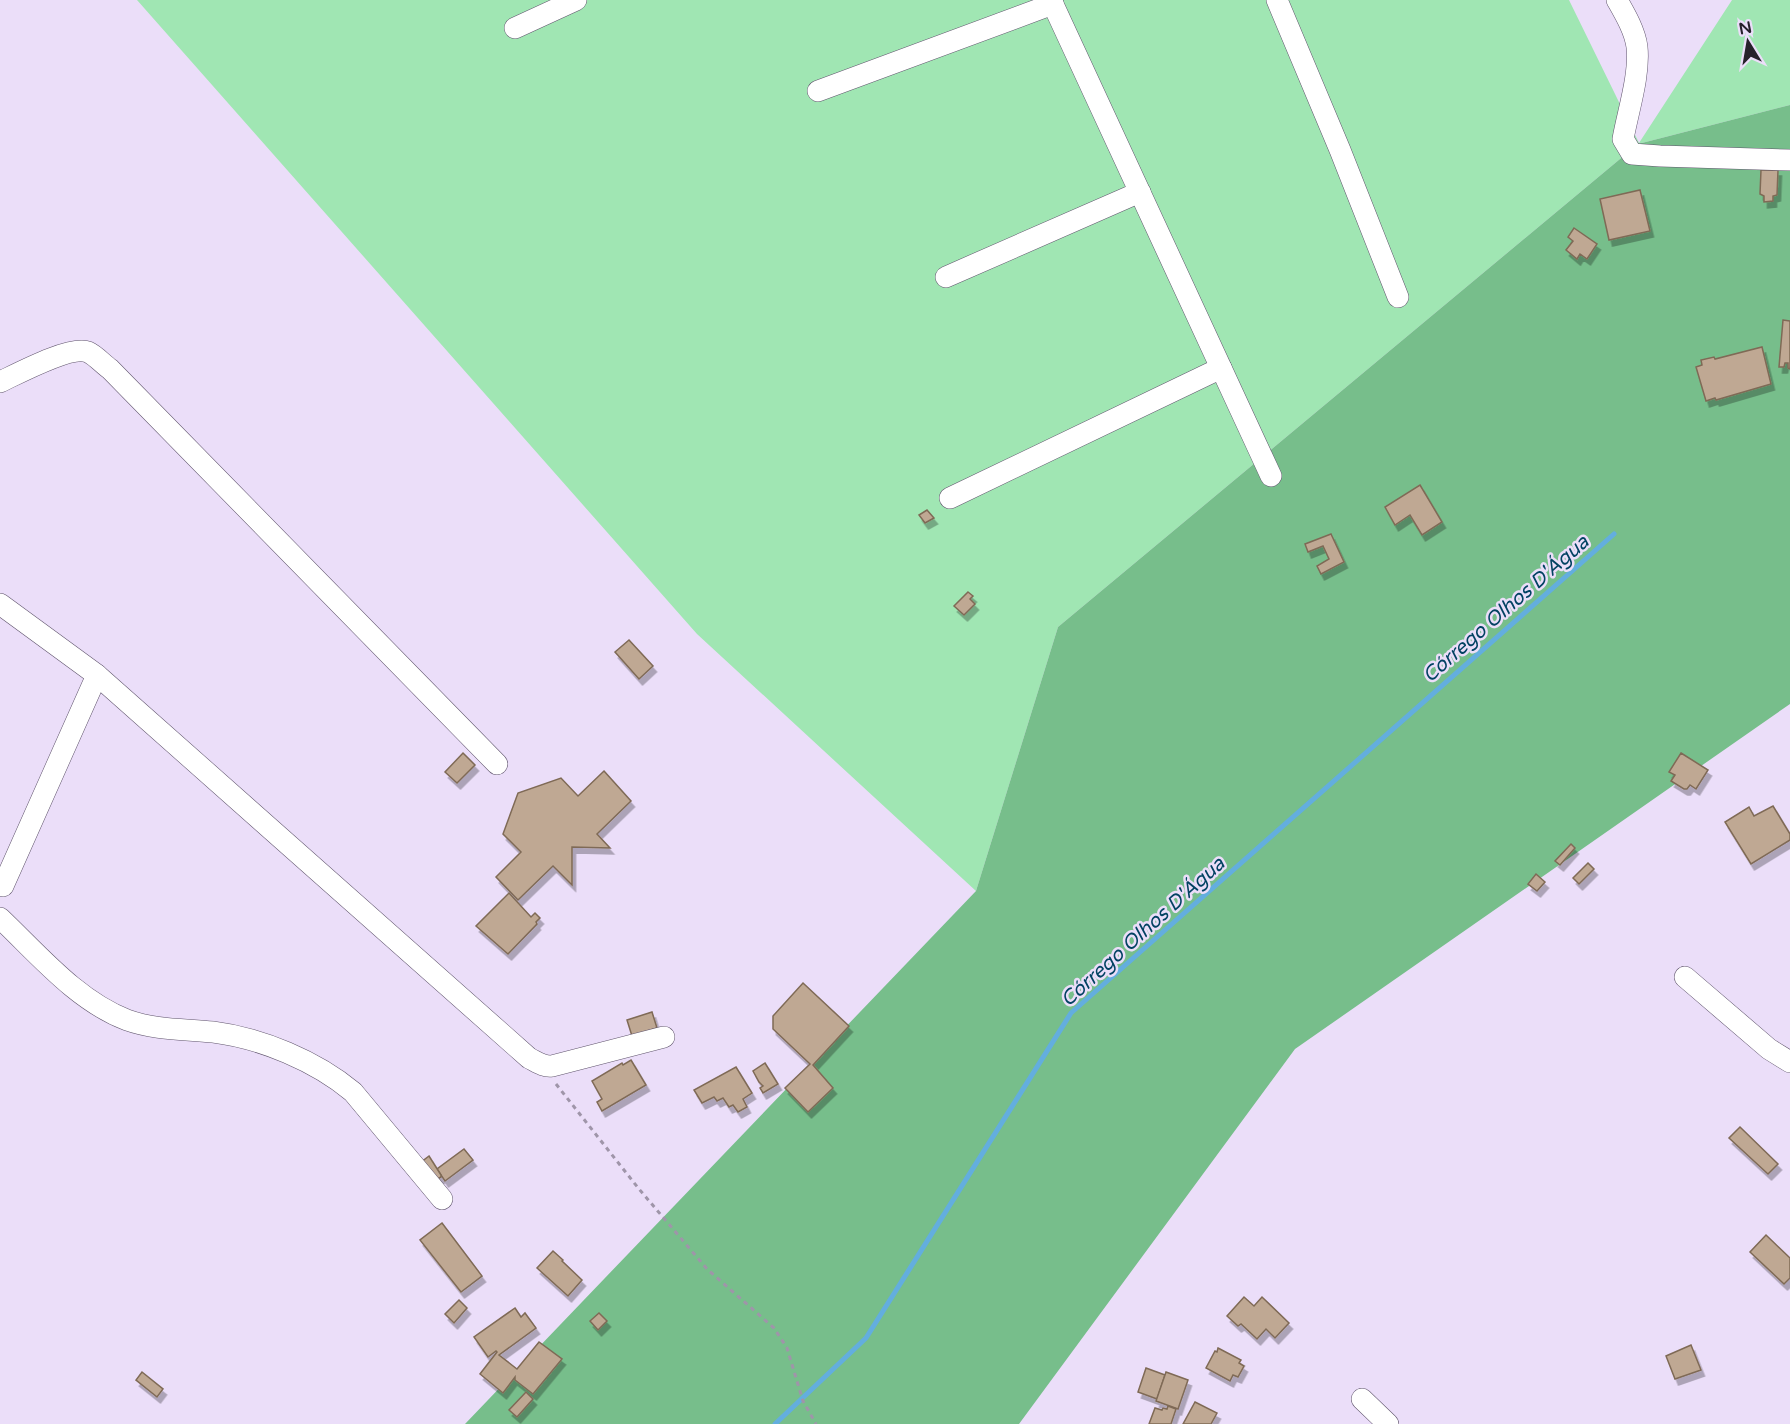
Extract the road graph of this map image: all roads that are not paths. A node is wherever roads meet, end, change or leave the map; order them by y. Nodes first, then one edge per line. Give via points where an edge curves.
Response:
1 (576, 0) edge
2 (1277, 0) edge
3 (1617, 0) edge
4 (1052, 2) edge
5 (515, 28) dead end
6 (818, 91) dead end
7 (1790, 160) edge
8 (1140, 192) junction
9 (946, 277) dead end
10 (1398, 297) dead end
11 (1221, 368) junction
12 (0, 382) edge
13 (1271, 476) dead end
14 (950, 498) dead end
15 (0, 604) edge
16 (98, 675) junction
17 (497, 764) dead end
18 (1, 887) edge
19 (0, 918) edge
20 (1685, 977) dead end
21 (664, 1037) dead end
22 (1790, 1062) edge
23 (442, 1199) dead end
24 (1362, 1399) dead end
25 (1388, 1424) edge

1 - 5 street
2 - 10 street
3 - 7 street via 1637,46 1637,68 1623,139 1632,154
4 - 6 street
4 - 8 street
8 - 9 street
8 - 11 street
11 - 13 street
11 - 14 street
12 - 17 street via 74,351 86,351 110,369
15 - 16 street
16 - 18 street
16 - 21 street via 540,1064 561,1064
19 - 23 street via 62,977 111,1012 152,1027 236,1036 269,1046 338,1079
20 - 22 street via 1769,1049
24 - 25 street

